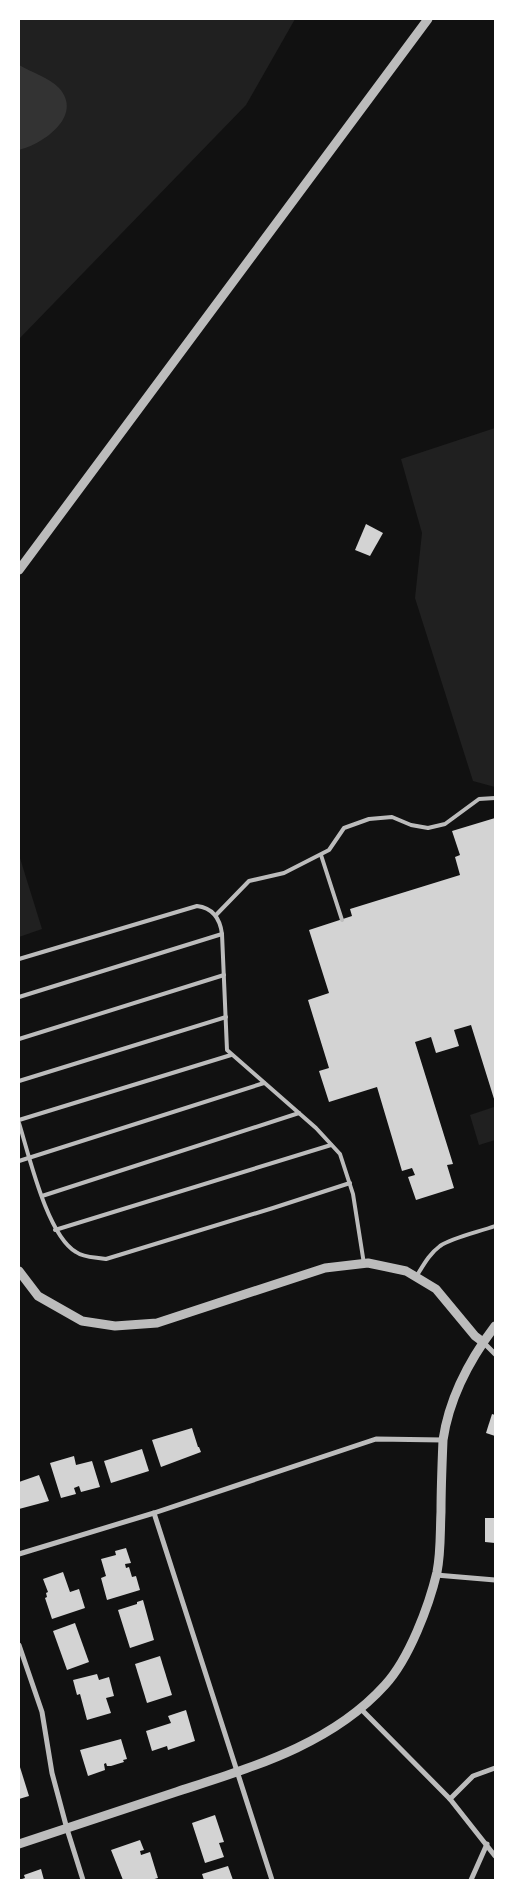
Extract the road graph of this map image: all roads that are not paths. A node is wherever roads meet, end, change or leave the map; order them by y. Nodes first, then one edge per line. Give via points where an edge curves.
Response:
1 (428, 19) edge
2 (19, 570) edge
3 (495, 798) edge
4 (321, 854) junction
5 (216, 914) junction
6 (342, 920) dead end
7 (222, 934) junction
8 (19, 959) edge
9 (224, 975) junction
10 (19, 997) edge
11 (226, 1017) junction
12 (19, 1039) edge
13 (232, 1055) junction
14 (19, 1081) edge
15 (264, 1083) junction
16 (299, 1113) junction
17 (19, 1121) edge
18 (332, 1145) junction
19 (30, 1158) junction
20 (19, 1161) edge
21 (350, 1183) junction
22 (42, 1196) junction
23 (495, 1226) edge
24 (55, 1230) junction
25 (364, 1264) junction
26 (19, 1271) edge
27 (416, 1277) junction
28 (495, 1326) edge
29 (483, 1342) junction
30 (495, 1354) edge
31 (442, 1440) junction
32 (154, 1513) junction
33 (19, 1554) edge
34 (436, 1575) junction
35 (495, 1580) edge
36 (19, 1645) edge
37 (360, 1708) junction
38 (495, 1768) edge
39 (238, 1772) junction
40 (450, 1799) junction
41 (66, 1828) junction
42 (19, 1844) edge
43 (487, 1844) junction
44 (495, 1856) edge
45 (83, 1880) edge
46 (272, 1880) edge
47 (471, 1880) edge

1 - 2 street
3 - 4 lane via 479,799 445,824 428,828 411,826 392,817 369,819 344,828 329,850
4 - 5 lane via 284,873 249,881
4 - 6 lane
5 - 7 lane
5 - 8 lane via 206,907 197,906
7 - 9 lane
7 - 10 lane
9 - 11 lane
9 - 12 lane
11 - 13 lane via 227,1050
11 - 14 lane
13 - 15 lane
13 - 17 lane
15 - 16 lane
15 - 19 lane
16 - 18 lane
16 - 22 lane
17 - 19 lane
18 - 21 lane via 340,1154
18 - 24 lane
19 - 20 lane
19 - 22 lane
21 - 24 lane via 106,1259 81,1256 68,1247
21 - 25 lane
22 - 24 lane
23 - 27 lane via 440,1246
25 - 26 street via 325,1268 157,1323 115,1326 82,1321 38,1296
25 - 27 street via 406,1271
27 - 29 street via 436,1289
28 - 29 street
29 - 30 street
29 - 31 street via 469,1363 445,1422
31 - 32 street via 376,1440
31 - 34 street via 440,1555
32 - 33 street
32 - 39 street
34 - 35 street
34 - 37 street via 420,1626 404,1658 386,1684
36 - 41 street via 42,1712 52,1773
37 - 39 street via 328,1732 288,1753
37 - 40 street
38 - 40 street via 473,1776
39 - 41 street
39 - 46 street
40 - 43 street
41 - 42 street
41 - 45 street
43 - 44 street
43 - 47 street

